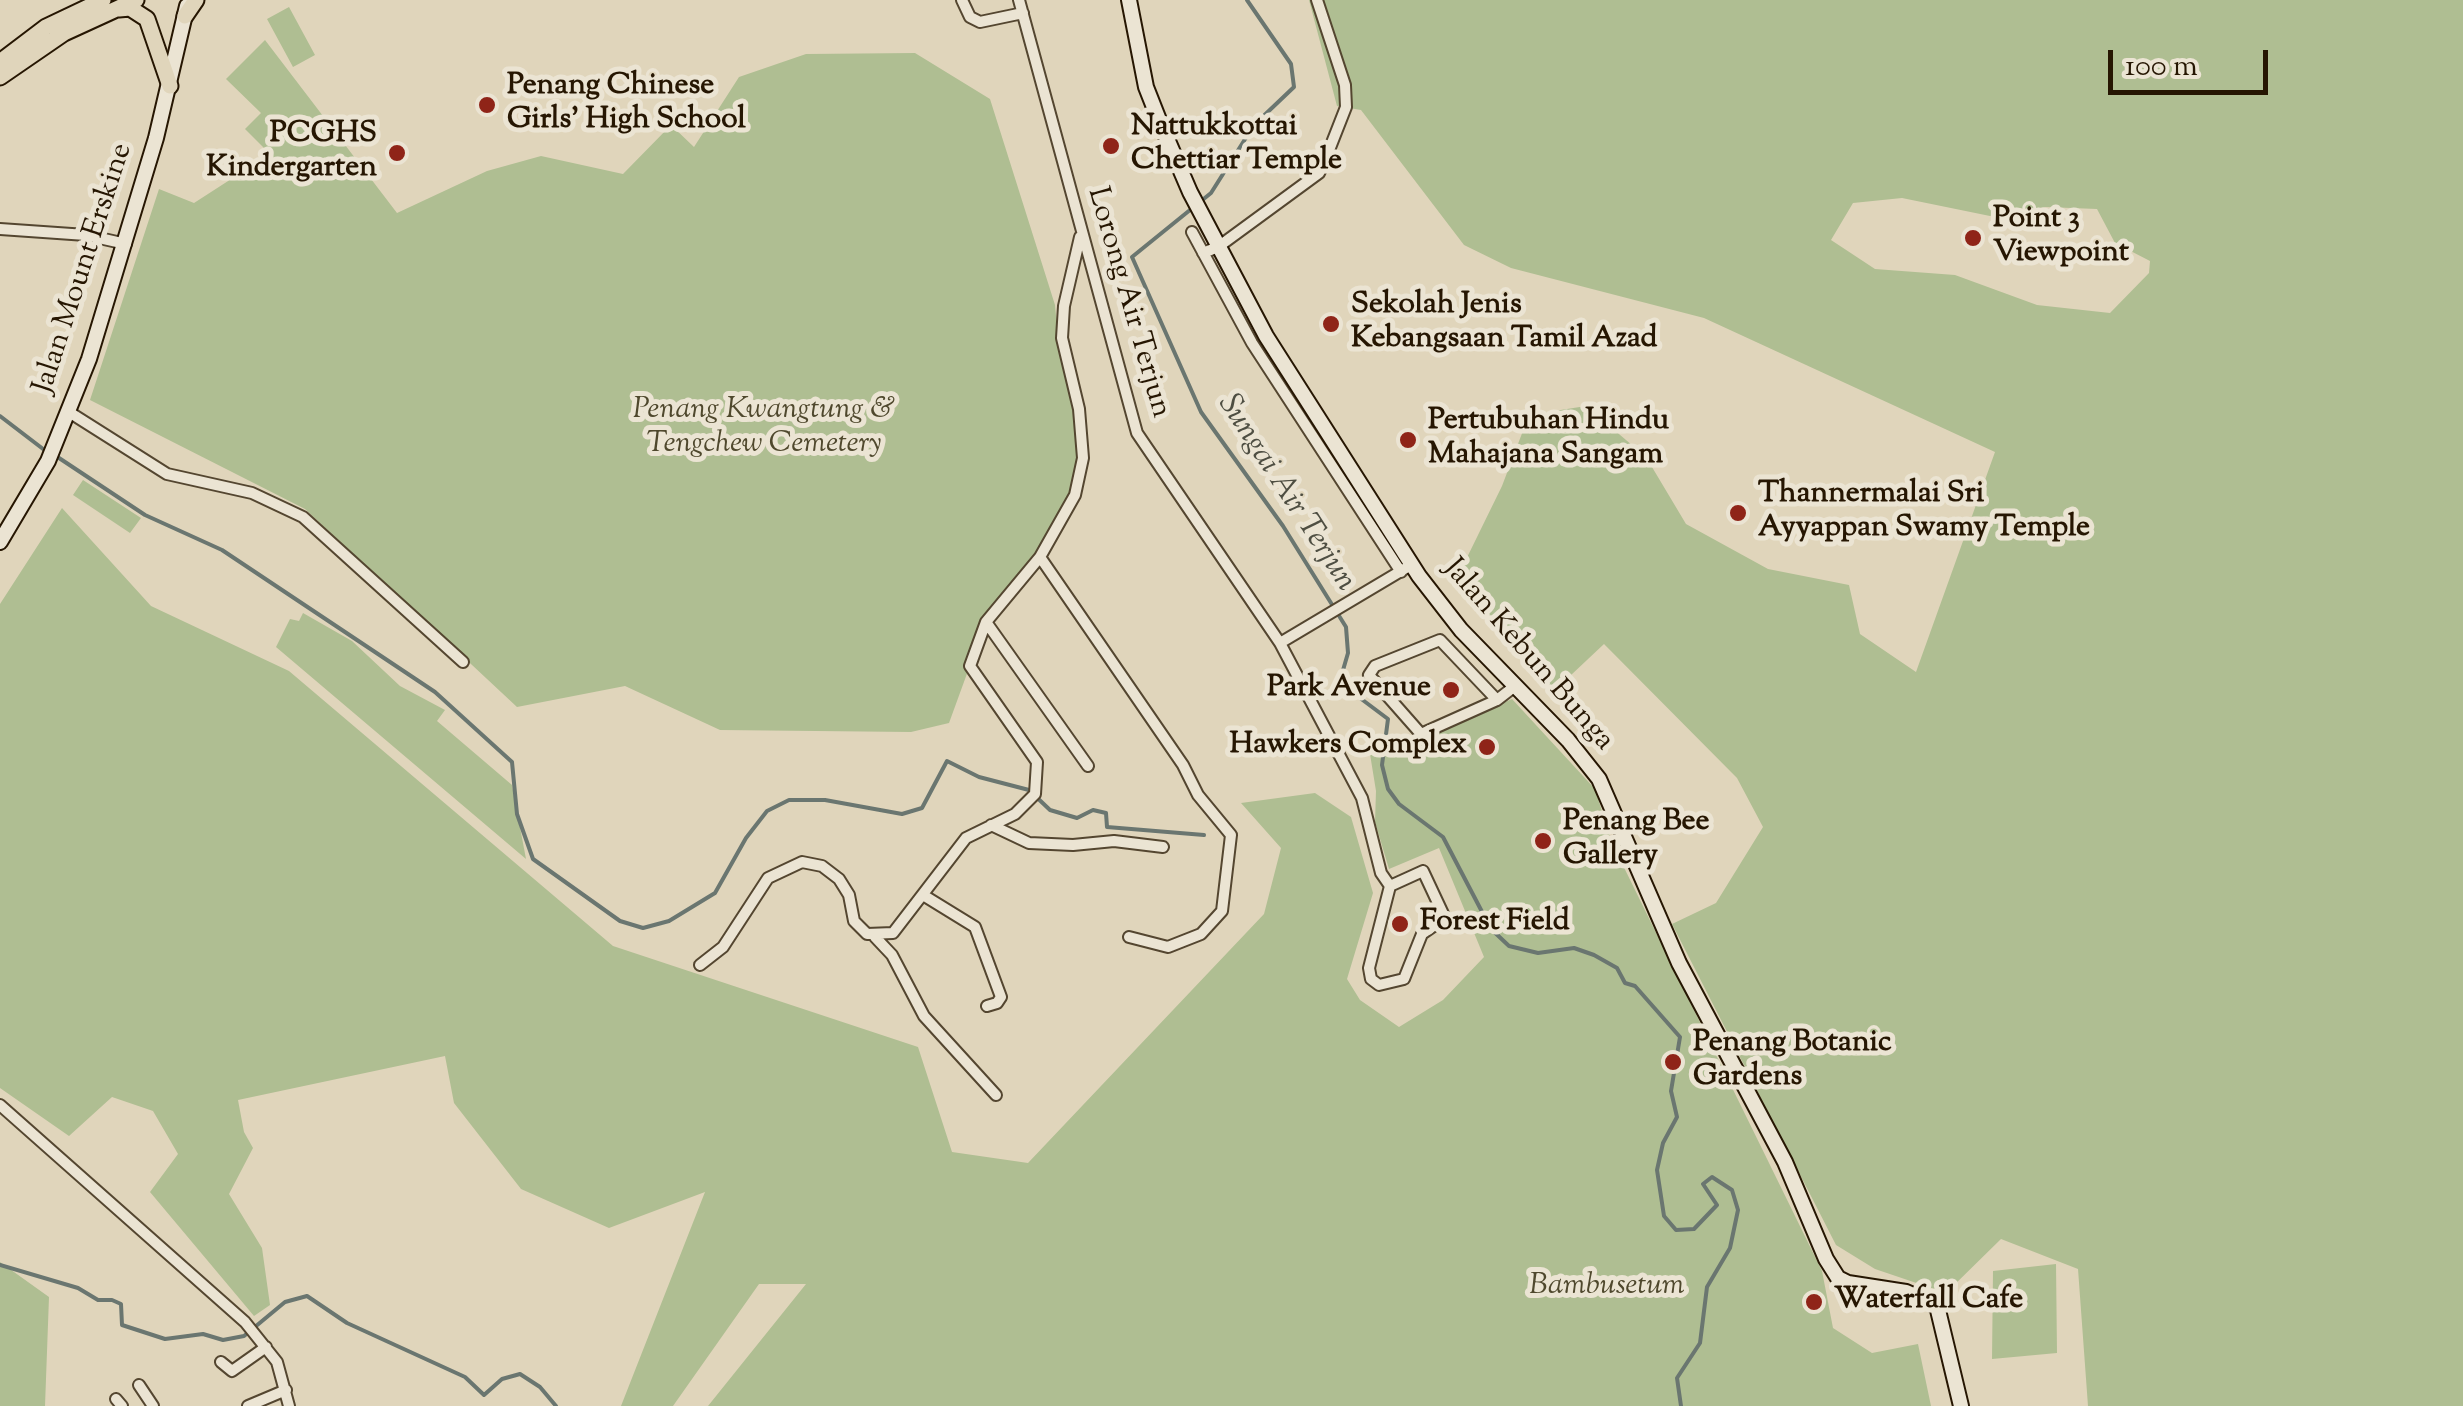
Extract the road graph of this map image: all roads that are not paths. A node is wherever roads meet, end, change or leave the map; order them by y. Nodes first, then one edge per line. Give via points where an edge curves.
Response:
1 (136, 0) edge
2 (962, 0) edge
3 (1019, 0) edge
4 (1130, 0) edge
5 (1317, 0) edge
6 (109, 5) edge
7 (190, 5) edge
8 (1022, 13) junction
9 (0, 62) edge
10 (0, 77) edge
11 (170, 86) junction
12 (0, 229) edge
13 (1192, 232) dead end
14 (1080, 237) junction
15 (126, 244) junction
16 (1218, 247) junction
17 (1203, 253) junction
18 (69, 412) junction
19 (0, 542) edge
20 (1040, 557) junction
21 (1406, 569) junction
22 (986, 622) junction
23 (1280, 643) junction
24 (463, 662) dead end
25 (1514, 686) junction
26 (1497, 700) junction
27 (1088, 766) dead end
28 (991, 825) junction
29 (1164, 847) dead end
30 (1390, 886) junction
31 (923, 895) junction
32 (893, 934) junction
33 (874, 937) junction
34 (1128, 937) dead end
35 (892, 955) junction
36 (700, 965) dead end
37 (986, 1006) dead end
38 (996, 1095) dead end
39 (0, 1105) edge
40 (266, 1347) junction
41 (221, 1362) dead end
42 (139, 1385) dead end
43 (286, 1390) junction
44 (154, 1406) edge
45 (248, 1406) edge
46 (289, 1406) edge
47 (1962, 1406) edge

1 - 6 main road
2 - 8 street via 980,22
3 - 8 street, Lorong Air Terjun
4 - 16 street, Jalan Kebun Bunga via 1146,86
5 - 16 street via 1345,85 1346,112 1319,173
6 - 9 main road via 46,27
6 - 10 main road
6 - 11 main road via 147,20
7 - 11 street, Jalan Mount Erskine
8 - 14 street, Lorong Air Terjun
11 - 15 street, Jalan Mount Erskine
12 - 15 street
13 - 17 street
14 - 20 street via 1062,338 1083,458 1075,495
14 - 23 street, Lorong Air Terjun via 1137,433
15 - 18 street, Jalan Mount Erskine
16 - 17 street
16 - 21 street, Jalan Kebun Bunga
17 - 21 street via 1252,344
18 - 19 street, Jalan Mount Erskine
18 - 24 street via 166,474 252,493 303,517
20 - 22 street
20 - 34 street via 1231,835 1222,912 1201,934 1168,947
21 - 23 street
21 - 25 street, Jalan Kebun Bunga
22 - 27 street
22 - 28 street via 970,666 1037,762 1040,779 1016,814
23 - 30 street, Lorong Air Terjun via 1362,798
25 - 26 street
25 - 47 street, Jalan Kebun Bunga via 1599,779 1679,963 1838,1278 1931,1301 1942,1313
26 - 26 street via 1442,640 1376,666 1369,676 1424,734
28 - 29 street via 1029,843
28 - 31 street via 966,838
30 - 30 street via 1368,968 1374,982 1386,986 1404,979 1422,934 1446,914 1424,872
31 - 32 street
31 - 37 street via 975,927 1000,996
32 - 33 street
32 - 35 street
33 - 35 street
33 - 36 street via 854,921 838,878 802,862 768,878 723,946
35 - 38 street via 924,1016
39 - 40 street
40 - 41 street via 232,1371
40 - 43 street
42 - 44 street
43 - 45 street
43 - 46 street

